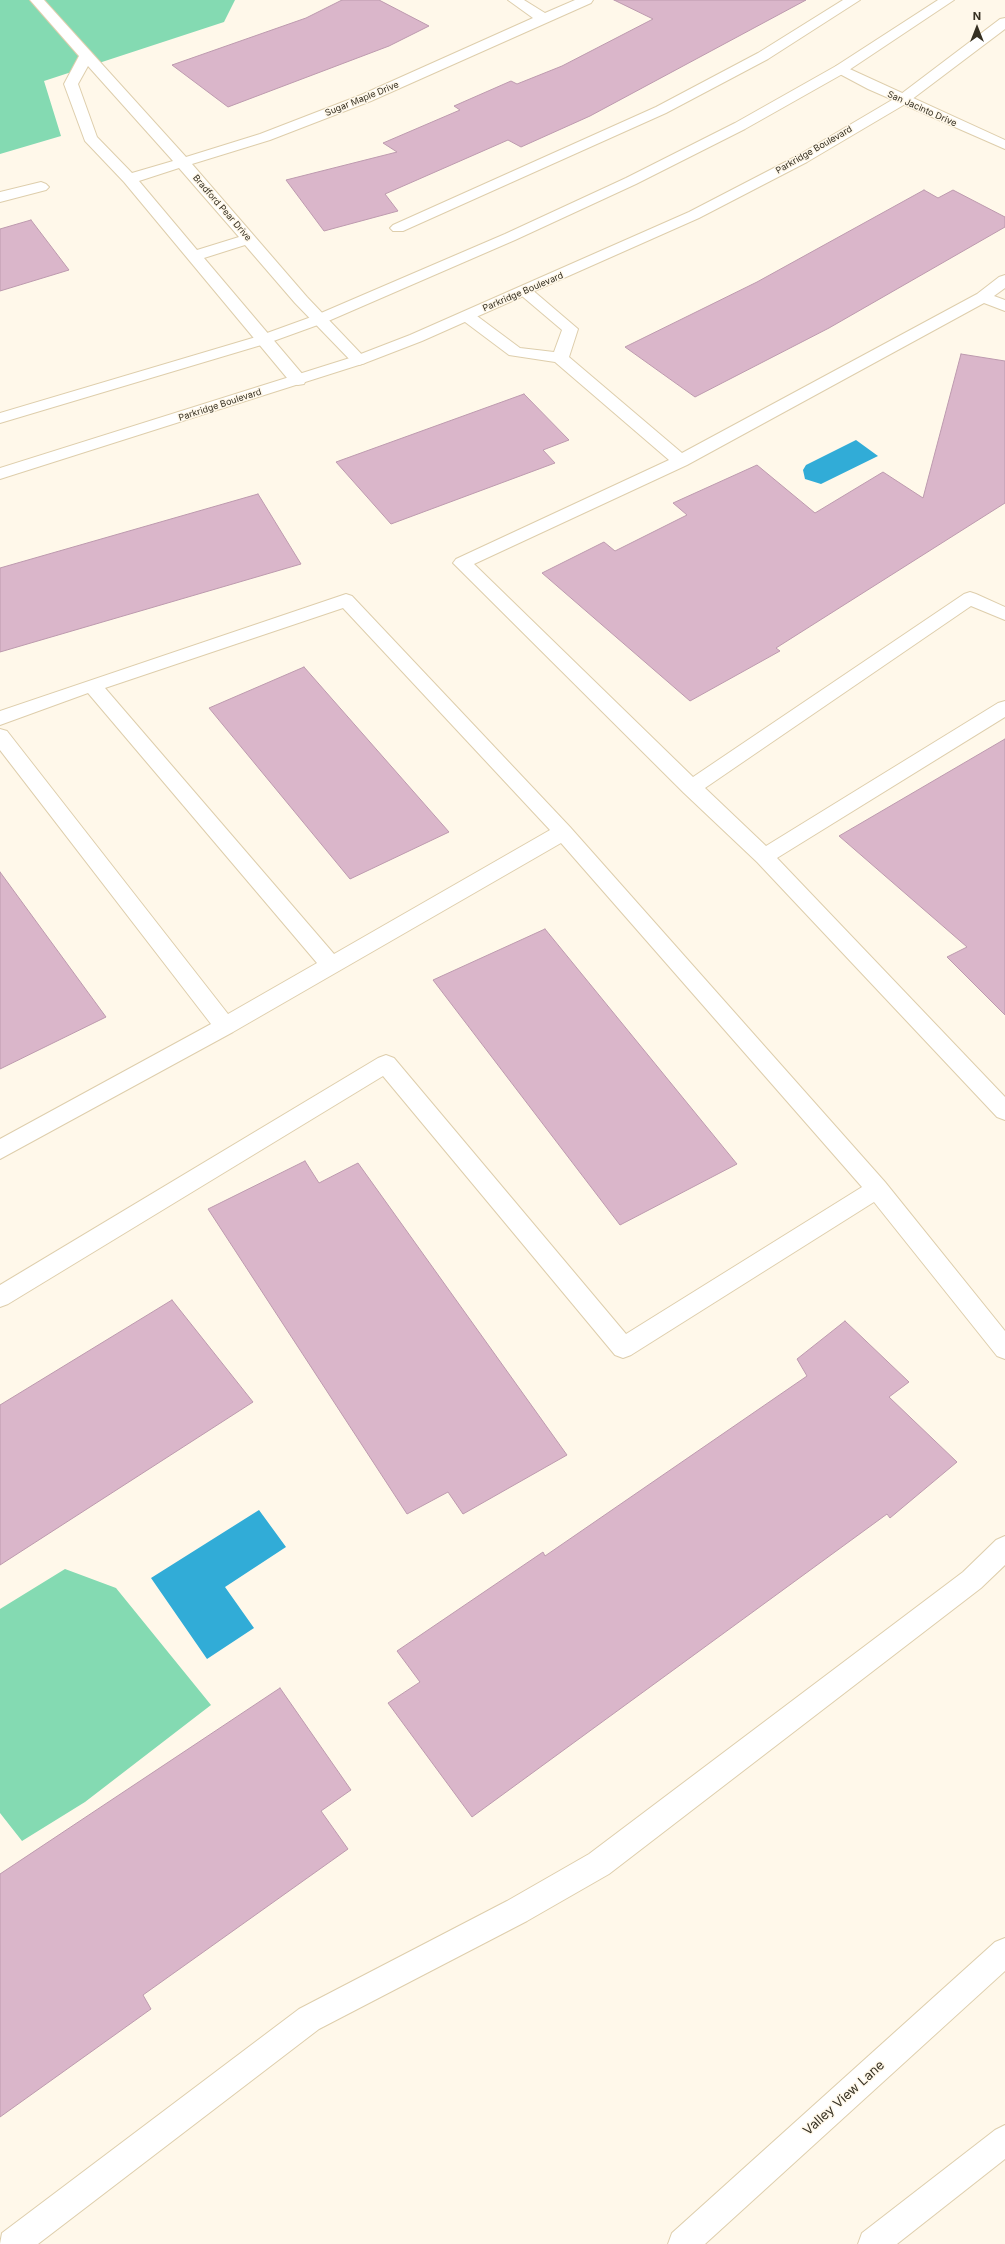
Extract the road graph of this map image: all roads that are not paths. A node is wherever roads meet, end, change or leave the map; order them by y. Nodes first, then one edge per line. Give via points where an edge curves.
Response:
1 (37, 0) edge
2 (515, 0) edge
3 (586, 0) edge
4 (853, 0) edge
5 (948, 0) edge
6 (544, 19) junction
7 (1005, 22) edge
8 (86, 56) junction
9 (841, 69) junction
10 (902, 100) junction
11 (1005, 145) edge
12 (183, 162) junction
13 (130, 179) junction
14 (41, 187) dead end
15 (0, 197) edge
16 (398, 228) dead end
17 (249, 239) junction
18 (193, 256) junction
19 (1005, 280) edge
20 (524, 291) junction
21 (983, 297) junction
22 (1005, 306) edge
23 (467, 316) junction
24 (320, 319) junction
25 (262, 340) junction
26 (560, 358) junction
27 (359, 360) junction
28 (298, 380) junction
29 (0, 418) edge
30 (682, 461) junction
31 (0, 474) edge
32 (1005, 614) edge
33 (92, 685) junction
34 (1005, 708) edge
35 (0, 718) edge
36 (0, 736) edge
37 (691, 788) junction
38 (564, 832) junction
39 (764, 857) junction
40 (331, 965) junction
41 (225, 1026) junction
42 (1005, 1111) edge
43 (0, 1150) edge
44 (877, 1189) junction
45 (0, 1297) edge
46 (1005, 1349) edge
47 (1005, 1548) edge
48 (1005, 1952) edge
49 (1005, 2140) edge
50 (13, 2244) edge
51 (683, 2244) edge
52 (873, 2244) edge

1 - 8 main road, Bradford Pear Drive
2 - 6 main road
3 - 6 main road, Sugar Maple Drive
4 - 16 main road via 763,56 661,110
5 - 9 main road
6 - 12 main road, Sugar Maple Drive via 366,98 265,137
7 - 10 main road, Parkridge Boulevard
8 - 12 main road, Bradford Pear Drive
8 - 13 main road via 71,84 90,138
9 - 10 main road, San Jacinto Drive
9 - 24 main road via 740,126 631,181 510,237
10 - 11 main road, San Jacinto Drive
10 - 20 main road, Parkridge Boulevard via 802,159 694,215
12 - 13 main road, Sugar Maple Drive
12 - 17 main road, Bradford Pear Drive
13 - 18 main road
14 - 15 main road
17 - 18 main road
17 - 24 main road, Bradford Pear Drive
18 - 25 main road
19 - 21 main road
20 - 23 main road, Parkridge Boulevard
20 - 26 main road via 570,330
21 - 22 main road
21 - 30 main road
23 - 26 main road via 515,352
23 - 27 main road, Parkridge Boulevard
24 - 25 main road
24 - 27 main road, Bradford Pear Drive
25 - 28 main road
25 - 29 main road
26 - 30 main road
27 - 28 main road, Parkridge Boulevard
28 - 31 main road, Parkridge Boulevard
30 - 37 main road via 462,563
32 - 37 main road via 970,598
33 - 35 main road
33 - 38 main road via 346,600
33 - 40 main road
34 - 39 main road
36 - 41 main road
37 - 39 main road
38 - 40 main road
38 - 44 main road
39 - 42 main road
40 - 41 main road
41 - 43 main road
44 - 45 main road via 623,1348 386,1064
44 - 46 main road
47 - 50 main road via 966,1585 599,1864 517,1911 309,2019
48 - 51 main road, Valley View Lane
49 - 52 main road

